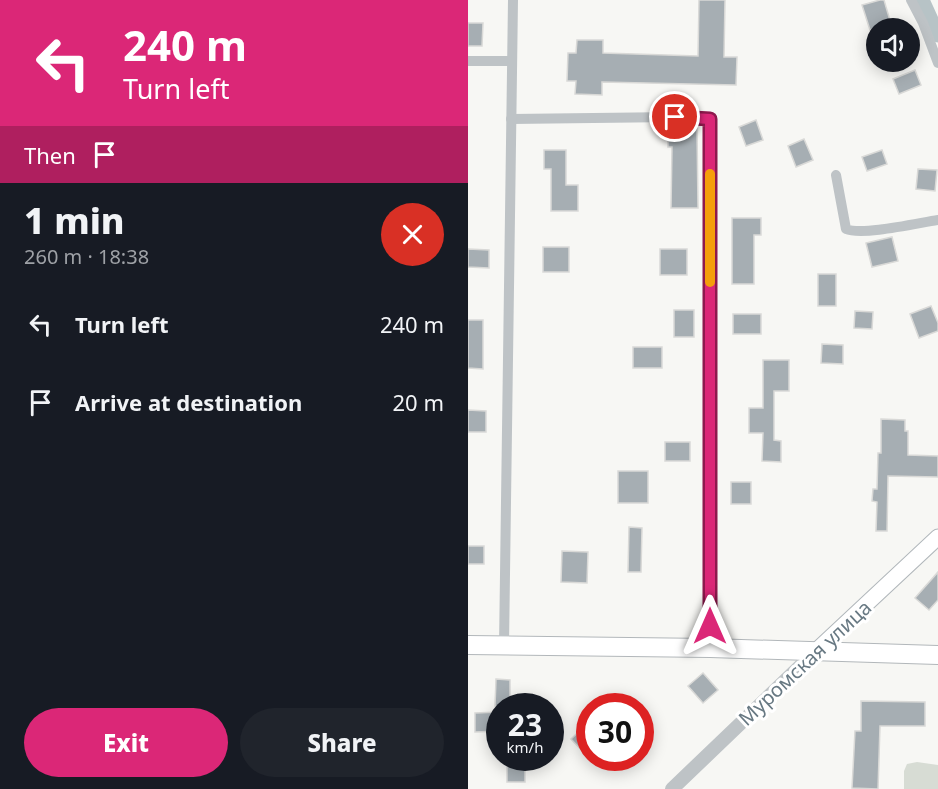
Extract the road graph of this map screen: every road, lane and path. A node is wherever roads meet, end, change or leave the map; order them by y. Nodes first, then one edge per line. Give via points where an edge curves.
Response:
1 (513, 0) edge
2 (911, 0) edge
3 (468, 61) edge
4 (512, 61) junction
5 (938, 63) edge
6 (511, 119) junction
7 (836, 175) dead end
8 (938, 220) edge
9 (938, 537) edge
10 (468, 645) edge
11 (504, 646) junction
12 (710, 648) junction
13 (816, 651) junction
14 (938, 655) edge
15 (672, 789) edge

1 - 4 street
2 - 5 street
3 - 4 street
4 - 6 street
6 - 11 street
6 - 12 street via 710,119
7 - 8 street via 846,229 866,231
9 - 13 main road, Муромская улица
10 - 11 main road
11 - 12 main road
12 - 13 main road
13 - 14 main road
13 - 15 street, Муромская улица

